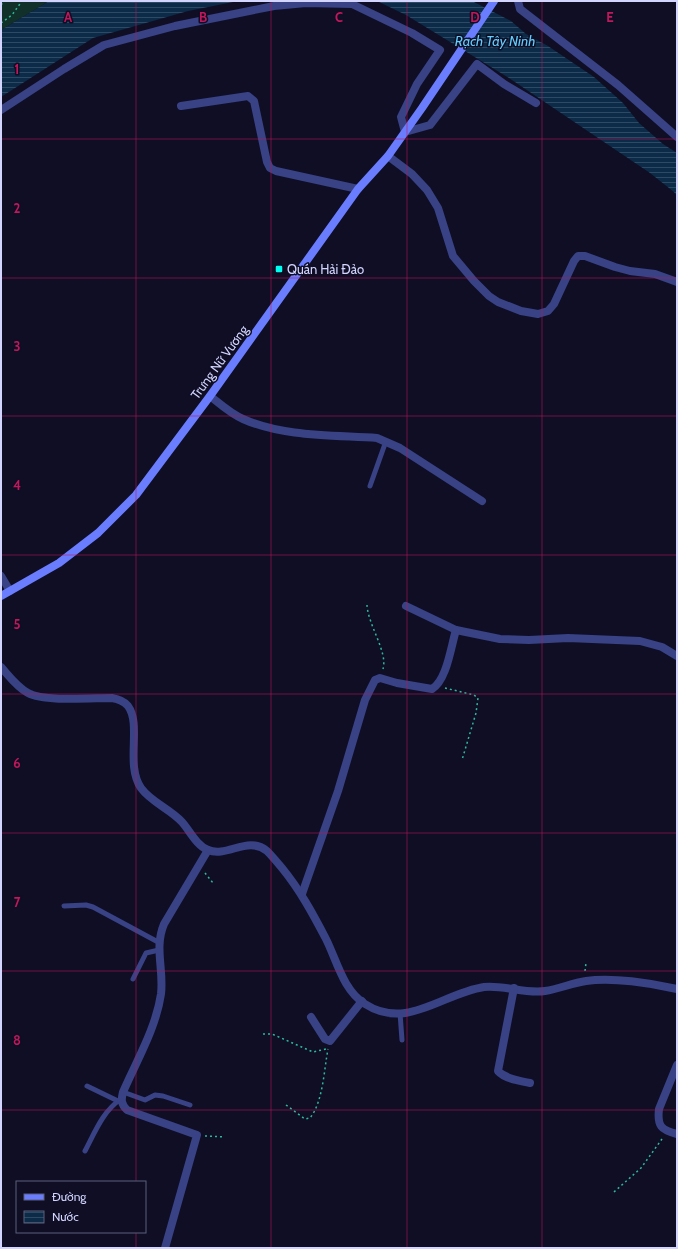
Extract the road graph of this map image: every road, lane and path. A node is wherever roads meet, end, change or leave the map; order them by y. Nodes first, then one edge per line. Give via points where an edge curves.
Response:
1 (4, 1) edge
2 (22, 1) edge
3 (494, 1) edge
4 (518, 1) edge
5 (1, 5) edge
6 (1, 23) edge
7 (536, 103) dead end
8 (181, 106) dead end
9 (1, 110) edge
10 (405, 132) junction
11 (677, 137) edge
12 (388, 156) junction
13 (358, 189) junction
14 (677, 282) edge
15 (210, 396) junction
16 (386, 441) junction
17 (370, 486) dead end
18 (482, 501) dead end
19 (1, 576) edge
20 (10, 591) junction
21 (1, 596) edge
22 (367, 605) dead end
23 (406, 606) dead end
24 (456, 630) junction
25 (677, 656) edge
26 (1, 667) edge
27 (380, 678) junction
28 (437, 686) junction
29 (462, 760) dead end
30 (208, 850) junction
31 (199, 865) junction
32 (213, 883) dead end
33 (302, 894) junction
34 (64, 906) dead end
35 (159, 946) junction
36 (133, 980) dead end
37 (514, 988) junction
38 (677, 989) edge
39 (362, 1001) junction
40 (400, 1013) junction
41 (311, 1017) dead end
42 (263, 1034) dead end
43 (402, 1040) dead end
44 (677, 1065) edge
45 (530, 1083) dead end
46 (87, 1086) dead end
47 (121, 1097) junction
48 (190, 1105) dead end
49 (286, 1105) dead end
50 (662, 1128) junction
51 (677, 1134) edge
52 (197, 1135) junction
53 (225, 1138) dead end
54 (85, 1151) dead end
55 (614, 1192) dead end
56 (165, 1248) edge

1 - 5 path
2 - 6 path via 12,15
3 - 10 main road, Trưng Nữ Vương
4 - 11 street via 520,9 618,85
7 - 10 street via 477,64 430,126
8 - 13 street via 248,96 254,101 270,168
9 - 10 street via 104,45 123,39 274,6 306,3 352,4 412,33 440,50 417,84 401,117
10 - 12 main road, Trưng Nữ Vương
12 - 13 main road, Trưng Nữ Vương
12 - 14 street via 412,174 427,190 438,208 453,256 474,281 498,302 521,311 538,314 548,311 578,256 630,271 655,274
13 - 15 main road, Trưng Nữ Vương
15 - 16 street via 241,418 260,426
15 - 20 main road, Trưng Nữ Vương via 136,495 98,533 59,563
16 - 17 lane
16 - 18 street
19 - 20 street
20 - 21 main road, Trưng Nữ Vương
22 - 27 path via 367,613 384,664
23 - 24 street
24 - 25 street via 500,639 640,640 662,647
24 - 28 street via 445,670
26 - 30 street via 29,694 46,698 112,698 127,705 133,722 136,780 142,789 181,822 198,843
27 - 28 street via 432,689
27 - 33 street via 375,680 365,700 338,791
28 - 29 path via 478,698
30 - 31 street
30 - 33 street via 219,851 257,845 275,859
31 - 32 path
31 - 35 street via 164,924
33 - 39 street via 345,982 352,993
34 - 35 lane via 93,907
35 - 36 lane via 146,953
35 - 47 street via 162,978 158,1009
37 - 38 street via 545,991 573,983 600,981 640,982
37 - 40 street via 496,986 477,989 410,1013
37 - 45 street via 498,1071
39 - 40 street via 376,1009
39 - 41 street via 330,1041 325,1039
40 - 43 lane
42 - 49 path via 272,1034 313,1052 328,1048 321,1088 315,1111 310,1118 305,1119
44 - 50 street via 659,1109 658,1116
46 - 47 lane
47 - 48 lane via 145,1100 162,1096
47 - 52 street via 122,1105 127,1110
47 - 54 lane via 106,1111
50 - 51 street
50 - 55 path via 662,1140 658,1146 641,1168
52 - 53 path
52 - 56 street

